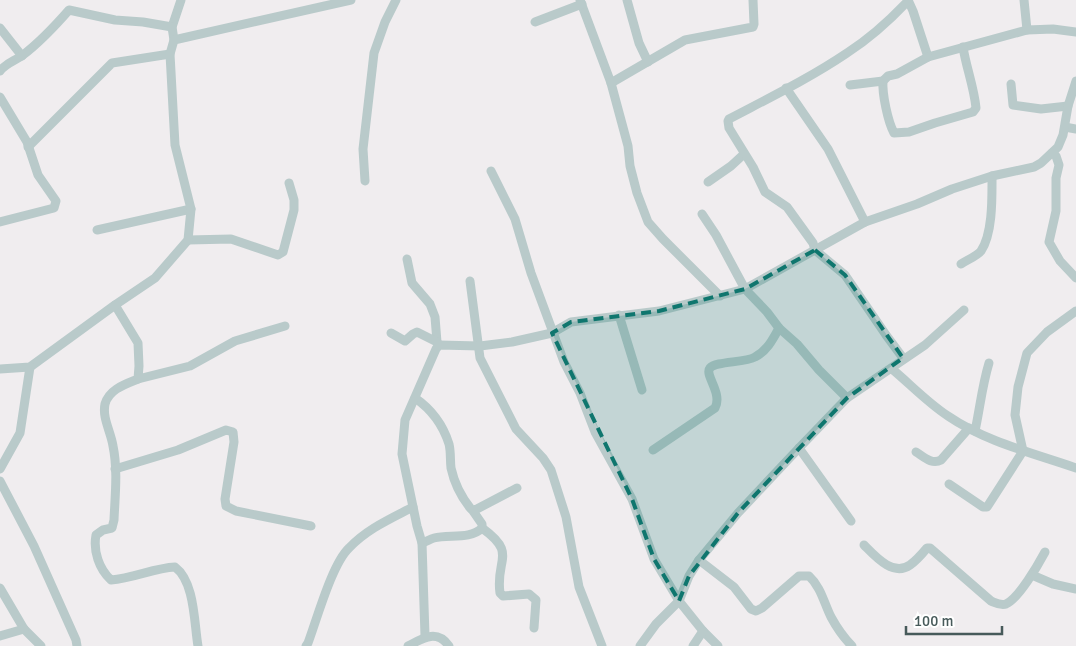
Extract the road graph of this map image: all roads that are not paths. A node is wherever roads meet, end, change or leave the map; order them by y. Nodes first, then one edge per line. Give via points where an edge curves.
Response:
1 (351, 0) edge
2 (396, 0) edge
3 (626, 0) edge
4 (752, 0) edge
5 (1024, 0) edge
6 (180, 1) edge
7 (908, 1) edge
8 (581, 2) edge
9 (535, 22) dead end
10 (172, 27) junction
11 (0, 28) edge
12 (1027, 30) junction
13 (1076, 32) edge
14 (174, 40) junction
15 (964, 47) junction
16 (170, 54) junction
17 (22, 56) junction
18 (928, 57) junction
19 (648, 62) junction
20 (0, 71) edge
21 (883, 81) junction
22 (1076, 81) edge
23 (611, 83) junction
24 (1011, 84) dead end
25 (850, 85) dead end
26 (786, 88) junction
27 (0, 97) edge
28 (1068, 106) junction
29 (1065, 127) junction
30 (1076, 129) edge
31 (28, 147) junction
32 (1052, 153) junction
33 (744, 154) junction
34 (491, 171) dead end
35 (992, 176) junction
36 (365, 181) dead end
37 (708, 182) dead end
38 (289, 183) dead end
39 (191, 209) junction
40 (702, 214) dead end
41 (0, 222) edge
42 (865, 222) junction
43 (97, 230) dead end
44 (188, 240) junction
45 (815, 250) junction
46 (407, 258) dead end
47 (961, 264) dead end
48 (1076, 278) edge
49 (470, 281) dead end
50 (745, 289) junction
51 (720, 296) junction
52 (114, 305) junction
53 (964, 310) dead end
54 (1076, 311) edge
55 (620, 315) junction
56 (285, 326) dead end
57 (779, 328) junction
58 (552, 333) junction
59 (391, 334) dead end
60 (438, 344) junction
61 (480, 346) junction
62 (903, 358) junction
63 (989, 363) dead end
64 (30, 367) junction
65 (0, 369) edge
66 (892, 369) junction
67 (138, 379) junction
68 (642, 390) dead end
69 (415, 398) junction
70 (847, 398) junction
71 (972, 429) junction
72 (799, 448) junction
73 (653, 450) dead end
74 (1023, 451) junction
75 (916, 452) dead end
76 (115, 468) junction
77 (1076, 468) edge
78 (0, 470) edge
79 (0, 481) edge
80 (949, 484) dead end
81 (518, 488) dead end
82 (413, 507) junction
83 (473, 511) junction
84 (851, 521) dead end
85 (311, 526) dead end
86 (482, 528) junction
87 (422, 543) junction
88 (864, 545) dead end
89 (1045, 552) dead end
90 (699, 560) junction
91 (1032, 575) junction
92 (0, 588) edge
93 (1076, 588) edge
94 (679, 601) junction
95 (534, 628) dead end
96 (24, 629) junction
97 (704, 631) junction
98 (0, 636) edge
99 (425, 636) junction
100 (41, 646) edge
101 (77, 646) edge
102 (198, 646) edge
103 (306, 646) edge
104 (408, 646) edge
105 (449, 646) edge
106 (602, 646) edge
107 (640, 646) edge
108 (692, 646) edge
109 (718, 646) edge
110 (852, 646) edge

1 - 14 street
2 - 36 street via 374,53 362,150
3 - 19 street
4 - 19 street via 753,27 684,40
5 - 12 street
6 - 10 street
7 - 18 street
7 - 26 street via 848,53
8 - 9 street
8 - 23 street
10 - 14 street
10 - 17 street via 114,20 69,10
11 - 17 street
12 - 13 street
12 - 15 street
14 - 16 street
15 - 18 street
15 - 21 street via 975,99 973,112 909,132 894,133 882,89
16 - 31 street via 112,63
16 - 39 street via 175,145
17 - 20 street
18 - 21 street
19 - 23 street
21 - 25 street
22 - 28 street
23 - 51 street via 637,193 648,222
24 - 28 street via 1013,105 1041,109
26 - 33 street via 728,120 729,128
26 - 42 street via 828,149
27 - 31 street
28 - 29 street
29 - 30 street
29 - 32 street via 1058,147
31 - 41 street via 38,175 56,201 54,208
32 - 35 street via 1034,167
32 - 48 street via 1059,165 1056,212 1049,242 1060,261
33 - 37 street
33 - 45 street via 765,192 787,207
34 - 58 street via 515,219
35 - 42 street
35 - 47 street via 993,207 986,238 980,252
38 - 44 street via 294,210 283,252 278,256 231,239
39 - 43 street
39 - 44 street
40 - 50 street
42 - 45 street
44 - 52 street via 155,278
45 - 50 street
45 - 62 street via 845,275
46 - 60 street via 412,283 430,304 435,316
49 - 61 street
50 - 51 street
50 - 57 street
51 - 55 street via 659,311
52 - 64 street
52 - 67 street via 138,343
53 - 62 street via 925,345
54 - 74 street via 1047,332 1026,353 1015,415
55 - 58 street via 571,322
55 - 68 street
56 - 67 street via 235,341 190,366
57 - 70 street
57 - 73 street via 766,350 755,358 710,367 710,377 718,394 715,408
58 - 61 street
58 - 94 street via 595,432 632,499 654,558
59 - 60 street via 404,341 417,332
60 - 61 street
60 - 69 street
61 - 106 street via 480,358 516,429 551,470 566,517 579,587
62 - 66 street
63 - 71 street
64 - 65 street
64 - 78 street via 20,433
66 - 70 street
66 - 71 street via 947,416
67 - 76 street via 115,389 105,403
69 - 82 street via 405,420 402,454
69 - 83 street via 427,406 444,432 453,476
70 - 72 street
71 - 74 street
71 - 75 street via 941,460 932,462
72 - 84 street
72 - 90 street
74 - 77 street
74 - 80 street via 987,507
76 - 85 street via 178,450 226,430 233,432 226,506 236,511
76 - 102 street via 112,528 96,535 94,547 104,573 112,580 165,567 176,567 183,572 190,593
79 - 101 street via 34,546
81 - 83 street
82 - 87 street
82 - 103 street via 371,528 347,549 337,564
83 - 86 street
86 - 87 street via 467,535 434,538
86 - 95 street via 495,538 504,554 500,593 503,596 529,594 536,600
87 - 99 street
88 - 91 street via 881,562 903,568 930,548 991,601 999,604 1013,599
89 - 91 street
90 - 94 street
90 - 110 street via 734,587 756,611 799,576 809,576 821,592 831,618
91 - 93 street via 1053,584
92 - 96 street
94 - 97 street
94 - 107 street
96 - 98 street
96 - 100 street
97 - 108 street
97 - 109 street
99 - 104 street
99 - 105 street via 441,638

